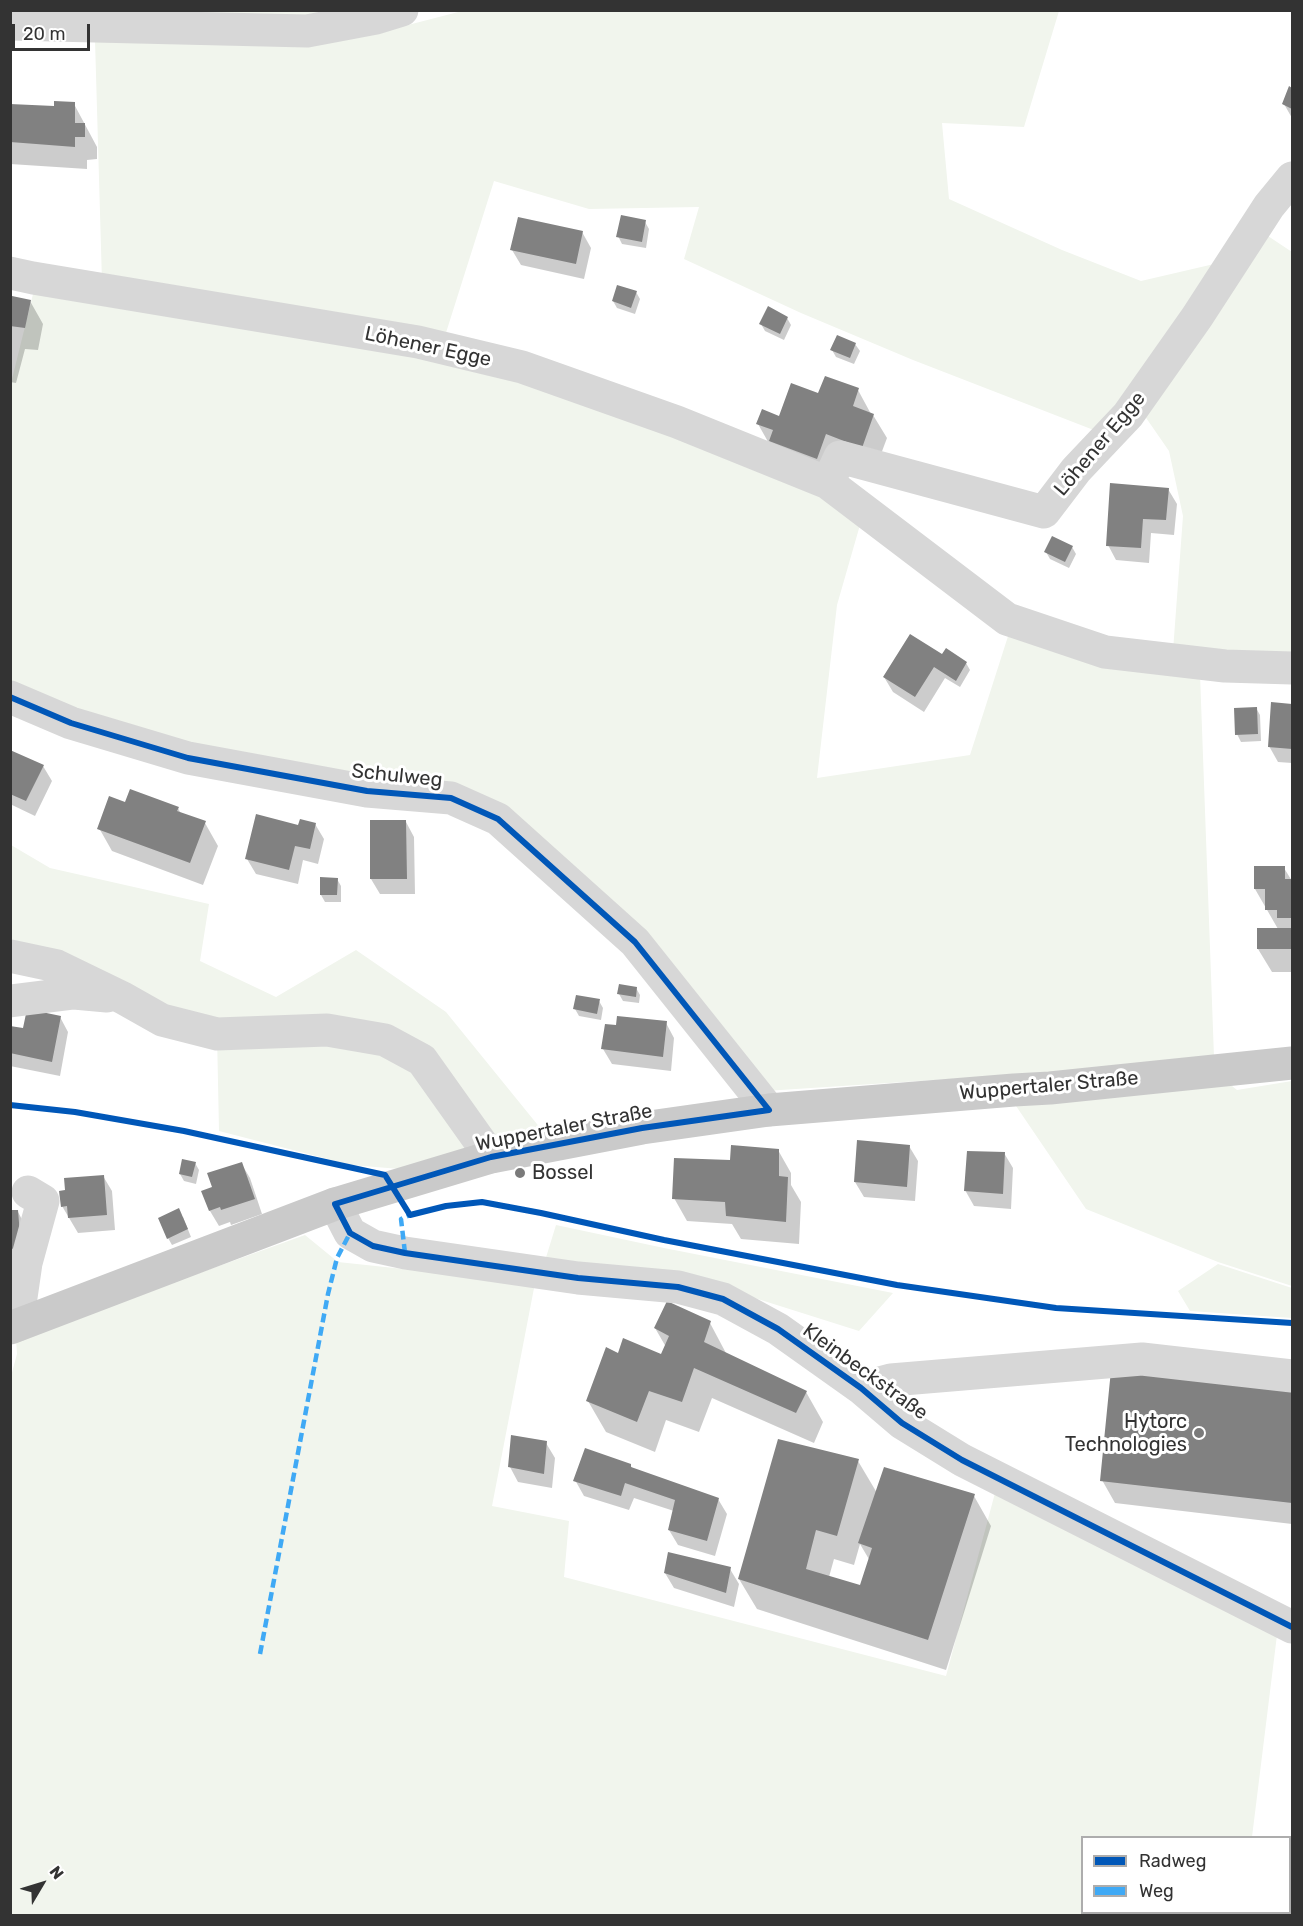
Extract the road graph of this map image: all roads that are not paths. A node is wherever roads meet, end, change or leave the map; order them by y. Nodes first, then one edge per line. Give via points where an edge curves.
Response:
1 (402, 10) edge
2 (10, 24) edge
3 (1293, 178) edge
4 (10, 273) edge
5 (828, 483) junction
6 (1293, 668) edge
7 (10, 697) edge
8 (10, 956) edge
9 (123, 998) junction
10 (10, 1001) edge
11 (1293, 1063) edge
12 (769, 1110) junction
13 (491, 1157) junction
14 (28, 1192) dead end
15 (335, 1204) junction
16 (14, 1327) edge
17 (1293, 1376) edge
18 (861, 1388) junction
19 (1293, 1627) edge

1 - 2 street via 307,31
3 - 5 street, Löhener Egge via 1269,206 1128,415 1076,470 1044,512 840,457
4 - 5 street, Löhener Egge via 418,342 522,367 677,422
5 - 6 street, Löhener Egge via 1007,619 1105,652 1225,666
7 - 12 street, Schulweg via 71,723 188,758 367,791 452,798 498,819 635,942
8 - 9 street via 57,966
9 - 10 street via 74,993
9 - 13 street via 162,1020 217,1034 327,1030 385,1040 422,1060
11 - 12 main road, Wuppertaler Straße via 1050,1088
12 - 13 main road, Wuppertaler Straße via 642,1128
13 - 15 main road, Wuppertaler Straße
14 - 16 street via 43,1200
15 - 16 main road, Wuppertaler Straße
15 - 18 street, Kleinbeckstraße via 350,1233 373,1246 578,1278 678,1287 723,1299 778,1329
17 - 18 street via 1143,1359 891,1380
18 - 19 street, Kleinbeckstraße via 902,1423 962,1460

